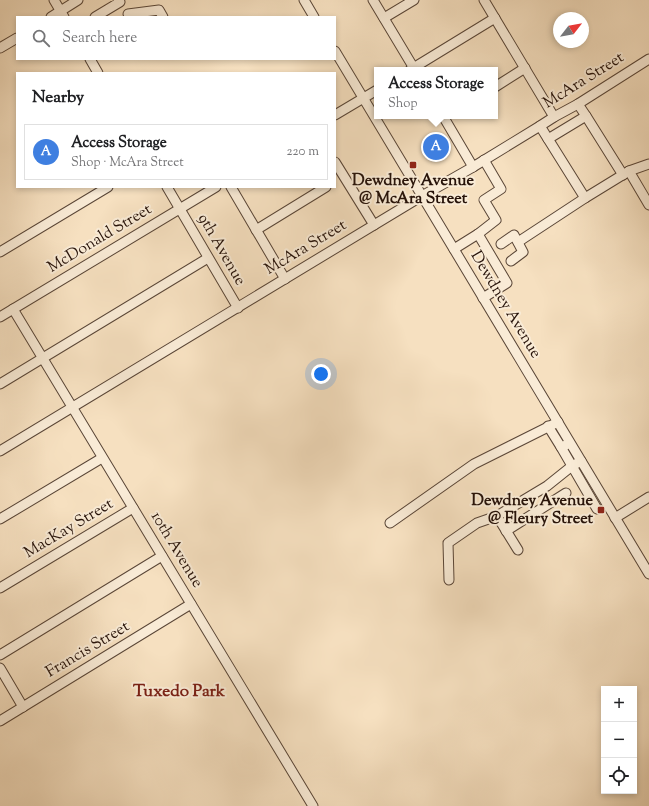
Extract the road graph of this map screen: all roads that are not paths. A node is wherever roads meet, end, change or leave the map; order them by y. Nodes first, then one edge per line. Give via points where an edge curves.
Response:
1 (54, 0) edge
2 (78, 0) edge
3 (304, 0) edge
4 (373, 0) edge
5 (414, 0) edge
6 (484, 0) edge
7 (119, 1) edge
8 (62, 14) edge
9 (126, 15) edge
10 (96, 16) edge
11 (162, 16) edge
12 (313, 16) edge
13 (384, 18) junction
14 (495, 18) junction
15 (16, 39) edge
16 (0, 48) edge
17 (336, 53) edge
18 (649, 59) edge
19 (91, 60) edge
20 (412, 67) edge
21 (416, 67) edge
22 (525, 68) junction
23 (97, 72) edge
24 (498, 85) edge
25 (374, 92) edge
26 (363, 98) junction
27 (578, 104) junction
28 (336, 114) edge
29 (374, 116) edge
30 (586, 116) junction
31 (554, 117) junction
32 (376, 119) edge
33 (445, 119) edge
34 (540, 126) junction
35 (548, 139) junction
36 (484, 160) junction
37 (336, 164) edge
38 (649, 164) edge
39 (473, 167) junction
40 (626, 173) junction
41 (344, 176) junction
42 (336, 180) edge
43 (106, 188) edge
44 (168, 188) edge
45 (214, 188) edge
46 (232, 188) edge
47 (324, 188) edge
48 (422, 196) junction
49 (585, 198) junction
50 (649, 205) edge
51 (180, 209) junction
52 (374, 225) junction
53 (256, 230) junction
54 (478, 234) junction
55 (518, 242) junction
56 (501, 244) dead end
57 (454, 249) junction
58 (0, 252) edge
59 (208, 258) junction
60 (511, 261) dead end
61 (285, 279) junction
62 (483, 298) junction
63 (238, 308) junction
64 (13, 309) junction
65 (0, 317) edge
66 (42, 358) junction
67 (0, 384) edge
68 (72, 408) junction
69 (558, 422) junction
70 (548, 426) junction
71 (570, 442) junction
72 (561, 447) junction
73 (0, 451) edge
74 (102, 458) junction
75 (581, 461) junction
76 (572, 466) junction
77 (566, 493) dead end
78 (649, 497) edge
79 (133, 508) junction
80 (597, 509) dead end
81 (497, 516) junction
82 (615, 518) junction
83 (0, 519) edge
84 (390, 523) dead end
85 (506, 531) junction
86 (518, 550) dead end
87 (162, 556) junction
88 (649, 574) edge
89 (449, 580) dead end
90 (0, 588) edge
91 (191, 604) junction
92 (0, 655) edge
93 (0, 668) edge
94 (23, 707) junction
95 (0, 721) edge
96 (313, 806) edge

1 - 8 street
2 - 8 street
3 - 12 street
4 - 13 street
5 - 13 street
6 - 14 street
7 - 9 street
7 - 10 street
9 - 11 street via 159,10
13 - 20 street
14 - 21 street
14 - 22 street
15 - 16 street
17 - 26 street, Dewdney Avenue
18 - 27 street, McAra Street
19 - 23 street
22 - 24 street
22 - 31 street
25 - 26 street
26 - 28 street
26 - 29 street, Dewdney Avenue
27 - 30 street
27 - 31 street, McAra Street
30 - 35 street
30 - 40 street
31 - 34 street, McAra Street
32 - 48 street, Dewdney Avenue
33 - 39 street
34 - 35 street
34 - 36 street, McAra Street
35 - 49 street
36 - 39 street, McAra Street
36 - 54 street via 501,189 484,200 496,220
37 - 41 street
38 - 40 street
39 - 48 street, McAra Street
40 - 49 street
40 - 50 street
41 - 42 street
41 - 52 street
43 - 58 street
44 - 51 street, 9th Avenue
45 - 51 street, McDonald Street
46 - 53 street
47 - 53 street
48 - 52 street, McAra Street
48 - 57 street, Dewdney Avenue
49 - 55 street
51 - 59 street, 9th Avenue
51 - 64 street, McDonald Street
52 - 61 street, McAra Street
53 - 61 street
54 - 57 street
54 - 62 street via 508,283
55 - 56 street via 514,235
55 - 60 street via 523,252
57 - 62 street, Dewdney Avenue
59 - 63 street, 9th Avenue
59 - 66 street
61 - 63 street, McAra Street
62 - 69 street, Dewdney Avenue
63 - 68 street, McAra Street
64 - 65 street, McDonald Street
64 - 66 street, 10th Avenue
66 - 67 street
66 - 68 street, 10th Avenue
68 - 73 street, McAra Street
68 - 74 street, 10th Avenue
69 - 70 street
69 - 71 street, Dewdney Avenue
70 - 72 street
70 - 84 street via 474,464
71 - 72 street
71 - 75 street, Dewdney Avenue
72 - 76 street
74 - 79 street, 10th Avenue
74 - 83 street
75 - 76 street
75 - 82 street, Dewdney Avenue
76 - 80 street
76 - 81 street via 547,486
77 - 85 street
78 - 82 street
79 - 87 street, 10th Avenue
79 - 90 street, MacKay Street
81 - 85 street
81 - 89 street via 477,523 448,543
82 - 88 street, Dewdney Avenue
85 - 86 street
87 - 91 street, 10th Avenue
87 - 92 street
91 - 94 street, Francis Street
91 - 96 street, 10th Avenue
93 - 94 street
94 - 95 street, Francis Street

